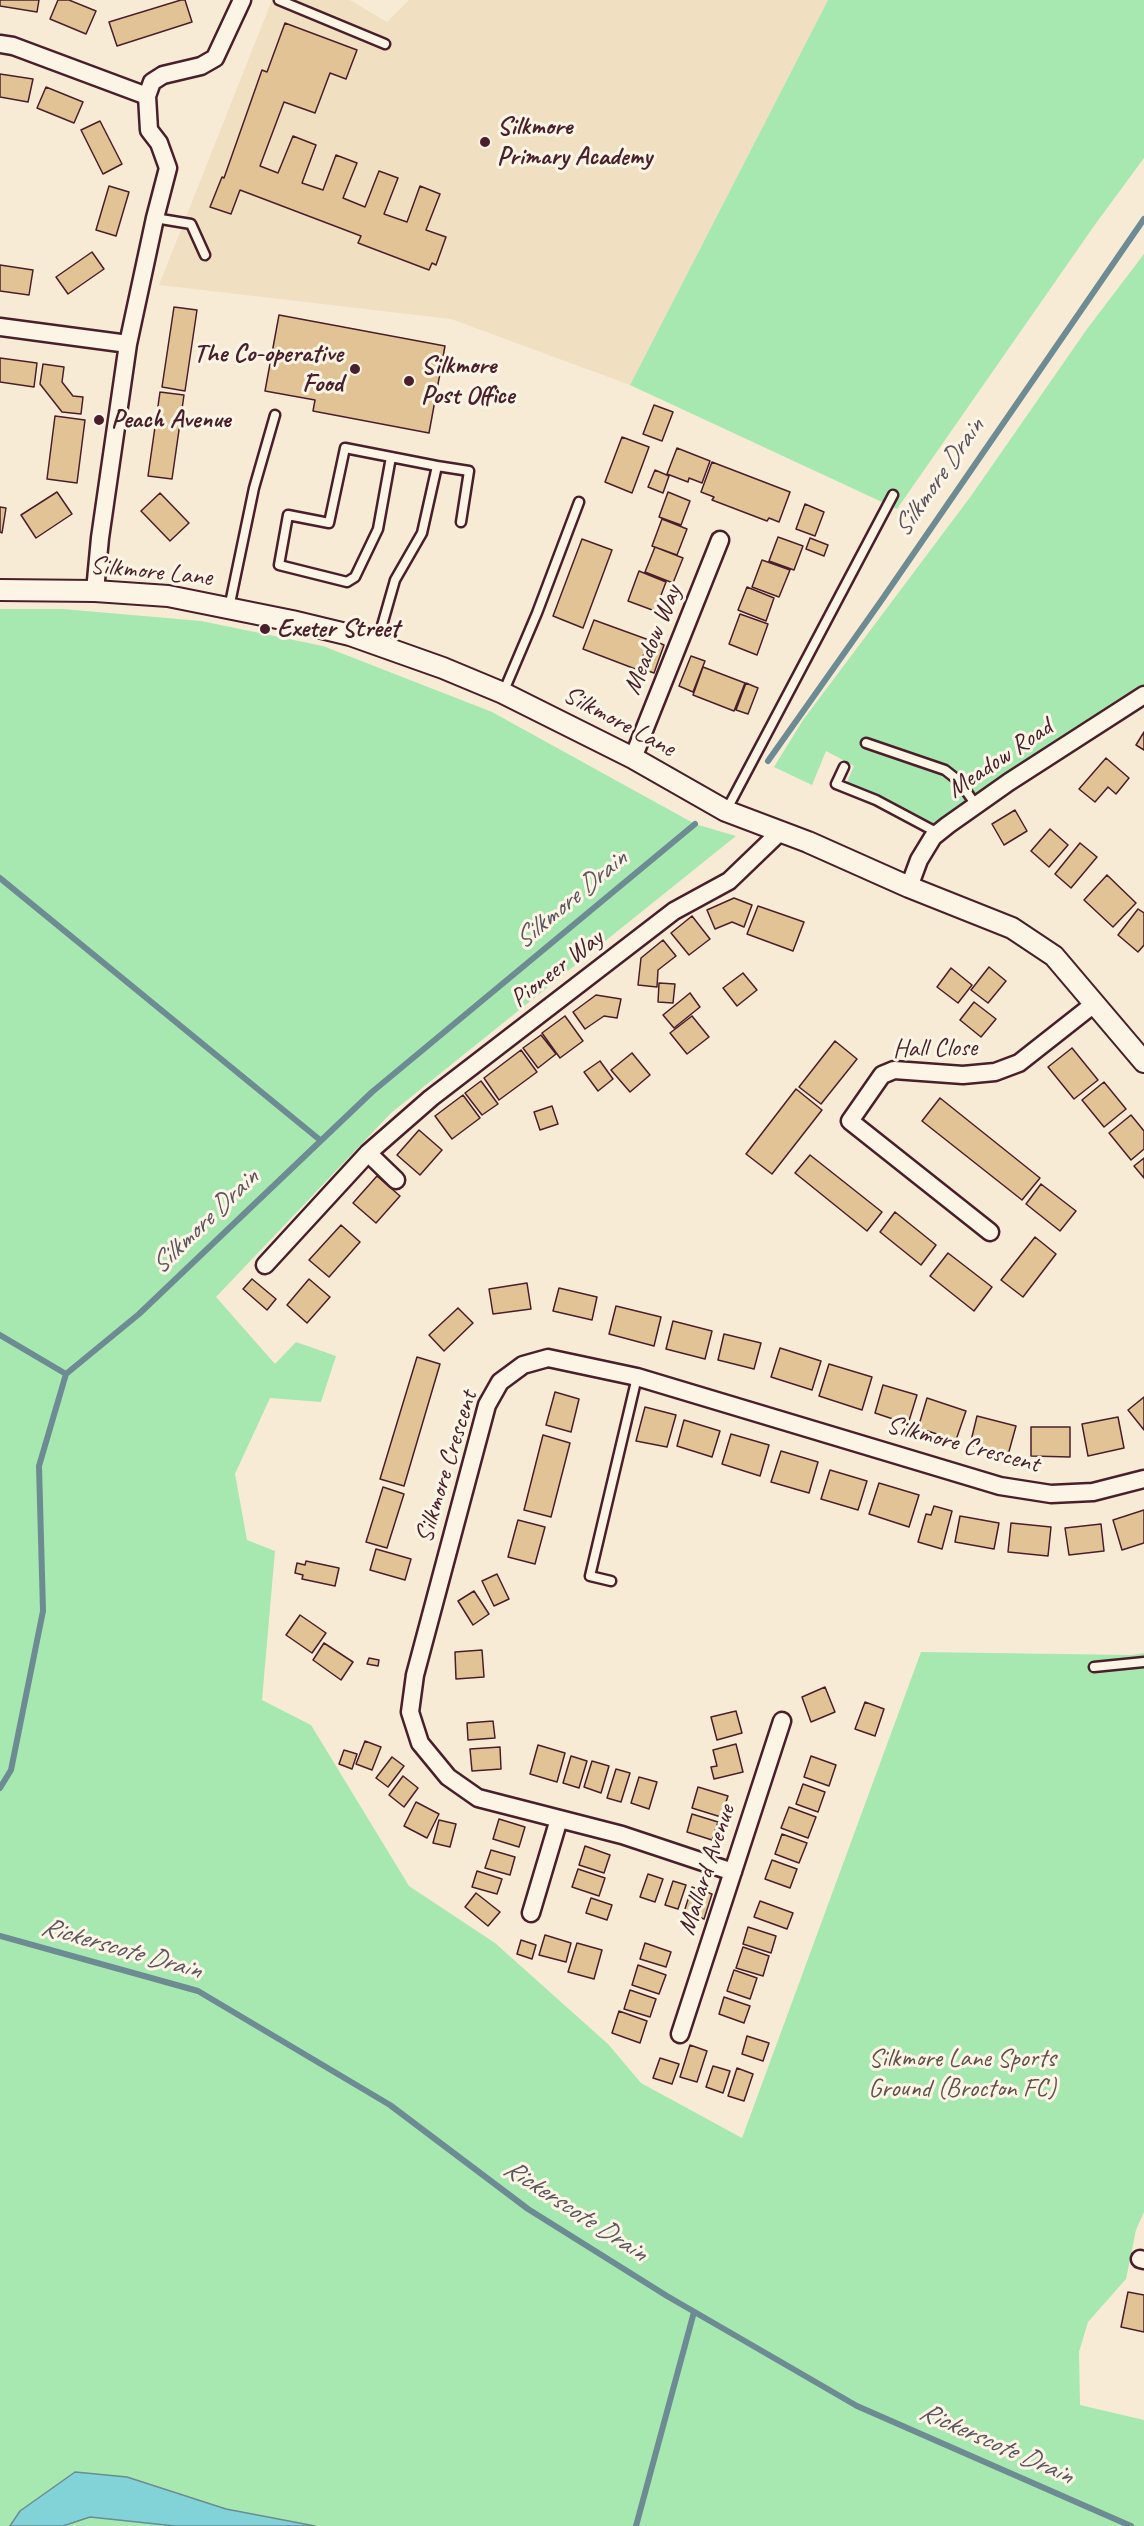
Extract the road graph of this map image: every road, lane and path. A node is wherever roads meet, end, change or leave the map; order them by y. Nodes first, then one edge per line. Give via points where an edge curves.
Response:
1 (242, 0) edge
2 (279, 0) edge
3 (0, 44) edge
4 (385, 44) dead end
5 (147, 96) junction
6 (155, 218) junction
7 (205, 255) dead end
8 (0, 327) edge
9 (128, 344) junction
10 (275, 415) dead end
11 (391, 457) junction
12 (436, 466) junction
13 (892, 495) dead end
14 (579, 502) dead end
15 (461, 522) dead end
16 (720, 540) dead end
17 (0, 590) edge
18 (95, 591) junction
19 (229, 608) junction
20 (376, 644) junction
21 (503, 693) junction
22 (1144, 695) edge
23 (866, 743) dead end
24 (633, 758) junction
25 (844, 767) dead end
26 (976, 805) junction
27 (726, 811) junction
28 (781, 831) junction
29 (938, 833) junction
30 (909, 887) junction
31 (1094, 1004) junction
32 (1144, 1062) edge
33 (368, 1153) junction
34 (396, 1180) dead end
35 (990, 1232) dead end
36 (265, 1264) dead end
37 (637, 1377) junction
38 (1144, 1479) edge
39 (611, 1581) dead end
40 (1144, 1662) edge
41 (1094, 1667) dead end
42 (782, 1721) dead end
43 (559, 1819) junction
44 (733, 1872) junction
45 (531, 1913) dead end
46 (680, 2034) dead end

1 - 5 street via 215,58 201,66 163,75 152,82
2 - 4 lane
3 - 5 street
5 - 6 street via 149,130 159,143 168,168
6 - 7 lane via 191,224
6 - 9 street
8 - 9 street
9 - 18 street
10 - 19 lane via 254,488
11 - 11 lane via 378,529 355,577 347,582 279,565 288,515 329,522 345,448
11 - 12 lane
12 - 15 lane via 469,471
12 - 20 lane via 422,533 395,579
13 - 27 lane
14 - 21 lane
16 - 24 street, Meadow Way
17 - 18 street, Silkmore Lane
18 - 19 street, Silkmore Lane via 168,596
19 - 20 street, Silkmore Lane
20 - 21 street, Silkmore Lane
21 - 24 street, Silkmore Lane
22 - 26 street, Meadow Road
23 - 26 lane via 945,770 959,781
24 - 27 street, Silkmore Lane
25 - 29 lane via 836,784
26 - 29 street, Meadow Road
27 - 28 street, Silkmore Lane
28 - 30 street, Silkmore Lane
28 - 33 street, Pioneer Way via 729,881 674,911 431,1098
29 - 30 street, Meadow Road via 919,860
30 - 31 street, Silkmore Lane via 1012,928 1054,957
31 - 32 street, Silkmore Lane
31 - 35 street, Hall Close via 1019,1064 995,1072 963,1075 894,1070 882,1075 850,1121
33 - 34 street
33 - 36 street, Pioneer Way
37 - 38 street, Silkmore Crescent via 1000,1486 1093,1492
37 - 39 lane via 590,1576
37 - 43 street, Silkmore Crescent via 548,1358 523,1365 500,1382 487,1405 415,1675 410,1712 420,1743 448,1777 478,1798
40 - 41 lane
42 - 44 street, Mallard Avenue
43 - 44 street, Silkmore Crescent via 622,1835
43 - 45 street
44 - 46 street, Mallard Avenue

